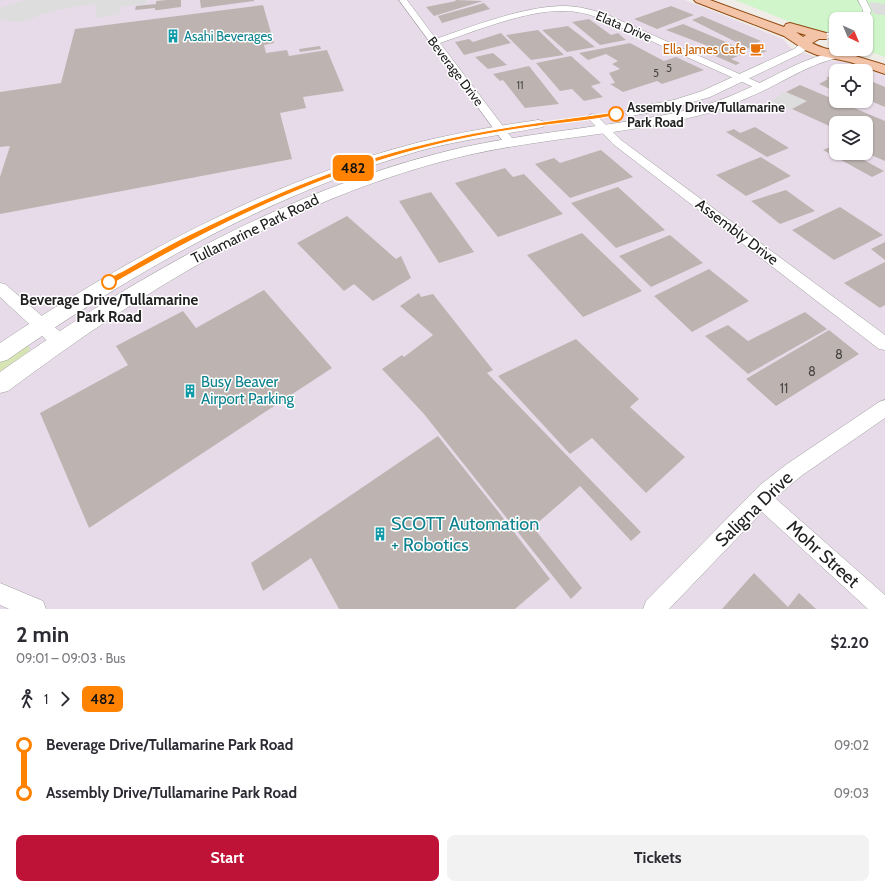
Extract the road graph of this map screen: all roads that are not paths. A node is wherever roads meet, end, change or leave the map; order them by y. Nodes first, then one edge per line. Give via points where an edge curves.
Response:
1 (403, 0) edge
2 (700, 0) edge
3 (717, 0) edge
4 (862, 0) edge
5 (867, 12) edge
6 (829, 36) edge
7 (829, 36) edge
8 (435, 42) junction
9 (806, 44) junction
10 (829, 52) edge
11 (829, 56) edge
12 (848, 56) edge
13 (871, 56) edge
14 (885, 62) edge
15 (885, 70) edge
16 (742, 78) junction
17 (761, 86) junction
18 (592, 117) junction
19 (602, 129) junction
20 (505, 136) junction
21 (0, 288) edge
22 (41, 325) junction
23 (60, 342) junction
24 (885, 344) edge
25 (0, 354) edge
26 (0, 384) edge
27 (885, 408) edge
28 (761, 498) junction
29 (0, 594) edge
30 (35, 609) edge
31 (654, 609) edge
32 (884, 609) edge

1 - 8 street, Beverage Drive
2 - 9 main road via 788,33
3 - 7 main road via 802,31
4 - 5 street
6 - 9 main road via 810,38 806,40
8 - 16 street, Elata Drive via 535,10 574,9 605,17
8 - 20 street, Beverage Drive
9 - 10 main road via 817,50
9 - 16 street, Tullamarine Park Road via 798,51
11 - 17 street, Tullamarine Park Road via 816,59
12 - 15 main road
13 - 14 main road
16 - 17 street, Elata Drive
16 - 18 street, Tullamarine Park Road via 706,94 676,103
17 - 19 street, Tullamarine Park Road via 719,105 691,114
18 - 19 street, Assembly Drive
18 - 20 street, Tullamarine Park Road
19 - 20 street, Tullamarine Park Road
19 - 24 street, Assembly Drive
20 - 22 street, Tullamarine Park Road via 450,139 404,151 279,195 165,250
20 - 23 street, Tullamarine Park Road via 462,152 405,167 295,207 174,268
21 - 22 street
22 - 23 street
22 - 25 street, Tullamarine Park Road
23 - 26 street, Tullamarine Park Road
27 - 28 street, Saligna Drive via 794,470
28 - 31 street, Saligna Drive
28 - 32 street, Mohr Street
29 - 30 street

